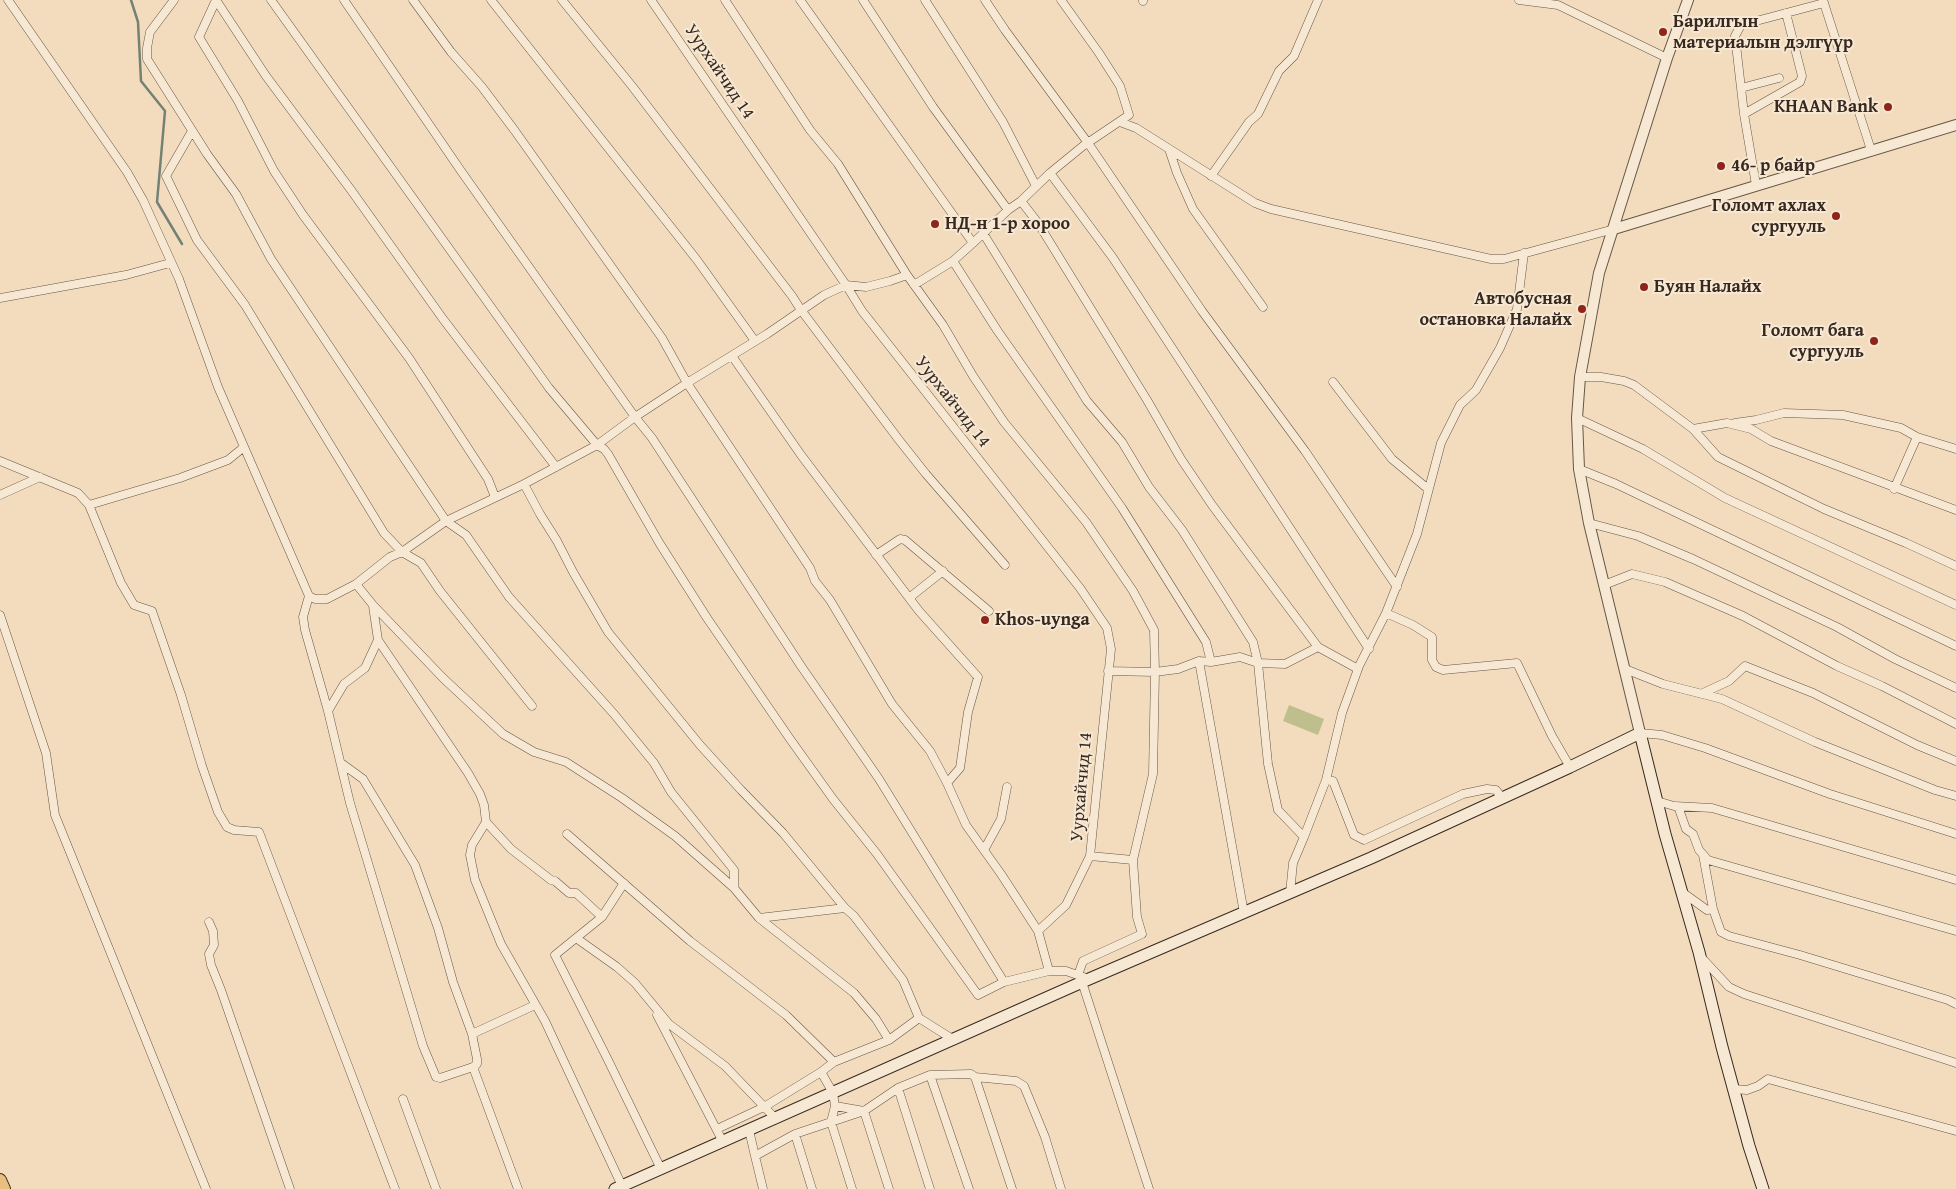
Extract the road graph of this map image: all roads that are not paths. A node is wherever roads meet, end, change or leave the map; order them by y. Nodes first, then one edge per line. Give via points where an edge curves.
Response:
1 (8, 0) edge
2 (174, 0) edge
3 (216, 0) edge
4 (271, 0) edge
5 (344, 0) edge
6 (413, 0) edge
7 (491, 0) edge
8 (562, 0) edge
9 (651, 0) edge
10 (724, 0) edge
11 (800, 0) edge
12 (863, 0) edge
13 (925, 0) edge
14 (985, 0) edge
15 (1061, 0) edge
16 (1318, 0) edge
17 (1519, 0) edge
18 (1688, 0) edge
19 (1823, 1) edge
20 (1786, 13) junction
21 (1667, 58) junction
22 (1779, 78) dead end
23 (1741, 88) junction
24 (1744, 114) junction
25 (1120, 122) junction
26 (1956, 124) edge
27 (192, 131) junction
28 (1088, 143) junction
29 (1169, 150) junction
30 (1871, 150) junction
31 (1050, 173) junction
32 (1211, 176) junction
33 (1756, 185) junction
34 (1036, 186) junction
35 (1021, 201) junction
36 (1008, 210) junction
37 (1614, 229) junction
38 (983, 233) junction
39 (972, 243) junction
40 (1524, 254) junction
41 (953, 261) junction
42 (170, 263) junction
43 (907, 275) junction
44 (846, 285) junction
45 (914, 285) junction
46 (0, 298) edge
47 (1263, 307) dead end
48 (801, 310) junction
49 (754, 342) junction
50 (732, 356) junction
51 (1580, 378) junction
52 (1333, 382) dead end
53 (687, 383) junction
54 (635, 417) junction
55 (1577, 418) junction
56 (1727, 424) junction
57 (1693, 430) junction
58 (1917, 437) junction
59 (597, 445) junction
60 (244, 447) junction
61 (1956, 449) edge
62 (0, 461) edge
63 (556, 467) junction
64 (1580, 469) junction
65 (40, 477) junction
66 (524, 484) junction
67 (1894, 488) junction
68 (1428, 490) junction
69 (0, 495) edge
70 (495, 497) junction
71 (89, 506) junction
72 (1956, 510) edge
73 (446, 521) junction
74 (1589, 523) junction
75 (402, 552) junction
76 (876, 555) junction
77 (1004, 565) dead end
78 (1956, 566) edge
79 (942, 571) junction
80 (356, 584) junction
81 (1604, 585) junction
82 (1397, 587) junction
83 (309, 596) junction
84 (909, 598) junction
85 (373, 606) junction
86 (1956, 606) edge
87 (988, 611) dead end
88 (1386, 613) junction
89 (0, 615) edge
90 (378, 640) junction
91 (1956, 646) edge
92 (1318, 648) junction
93 (1369, 649) junction
94 (1199, 661) junction
95 (1211, 662) junction
96 (1258, 663) junction
97 (1358, 669) junction
98 (1625, 669) junction
99 (1108, 671) junction
100 (1155, 672) junction
101 (1956, 688) edge
102 (1703, 692) junction
103 (532, 706) dead end
104 (328, 711) junction
105 (1956, 724) edge
106 (1640, 733) junction
107 (1956, 761) edge
108 (341, 764) junction
109 (1570, 767) junction
110 (1326, 780) junction
111 (947, 783) junction
112 (1007, 787) dead end
113 (1956, 796) edge
114 (1502, 798) junction
115 (1657, 801) junction
116 (1676, 806) junction
117 (486, 822) junction
118 (567, 834) dead end
119 (1956, 834) edge
120 (1304, 837) junction
121 (984, 850) junction
122 (1702, 854) junction
123 (1090, 856) junction
124 (1133, 860) junction
125 (1956, 880) edge
126 (624, 883) junction
127 (734, 888) junction
128 (1682, 892) junction
129 (1290, 893) junction
130 (844, 908) junction
131 (1713, 909) junction
132 (1244, 913) junction
133 (602, 917) junction
134 (759, 918) junction
135 (209, 922) dead end
136 (1038, 931) junction
137 (1956, 931) edge
138 (576, 938) junction
139 (1701, 957) junction
140 (1050, 971) junction
141 (1083, 979) junction
142 (1004, 982) junction
143 (650, 1002) junction
144 (1956, 1004) edge
145 (535, 1005) junction
146 (919, 1018) junction
147 (472, 1034) junction
148 (890, 1040) junction
149 (954, 1040) junction
150 (834, 1062) junction
151 (1956, 1063) edge
152 (473, 1068) junction
153 (821, 1072) junction
154 (930, 1076) junction
155 (975, 1077) junction
156 (898, 1088) junction
157 (1733, 1089) junction
158 (833, 1093) junction
159 (403, 1100) dead end
160 (835, 1106) junction
161 (764, 1107) junction
162 (864, 1111) junction
163 (776, 1119) junction
164 (831, 1122) junction
165 (717, 1130) junction
166 (749, 1130) junction
167 (1956, 1130) edge
168 (795, 1134) junction
169 (723, 1142) junction
170 (755, 1156) junction
171 (661, 1169) junction
172 (0, 1180) edge
173 (619, 1187) edge
174 (4, 1189) edge
175 (206, 1189) edge
176 (290, 1189) edge
177 (396, 1189) edge
178 (436, 1189) edge
179 (518, 1189) edge
180 (763, 1189) edge
181 (812, 1189) edge
182 (852, 1189) edge
183 (889, 1189) edge
184 (930, 1189) edge
185 (969, 1189) edge
186 (1012, 1189) edge
187 (1061, 1189) edge
188 (1149, 1189) edge
189 (1763, 1189) edge

1 - 42 street via 127,172 143,200
2 - 27 street via 150,32 147,59
3 - 63 street via 266,76 442,319
3 - 70 street via 199,37 238,101 274,171 409,358 488,479
4 - 59 street via 548,388
5 - 54 street
6 - 53 street via 516,131 662,338
7 - 49 street via 692,252
8 - 48 street via 638,94
9 - 44 street, Уурхайчид 14
10 - 43 street via 810,130 838,164
11 - 39 street
12 - 36 street via 933,107
13 - 34 street via 1003,122
14 - 28 street
15 - 25 street via 1120,86 1129,115
16 - 32 street via 1294,56 1279,71 1258,114
17 - 21 street via 1558,5
18 - 21 street
19 - 20 street
19 - 30 street
20 - 23 street via 1741,25 1737,30
20 - 24 street via 1802,76 1800,82
21 - 37 street
22 - 23 street
23 - 24 street
24 - 33 street
25 - 28 street
25 - 29 street via 1136,128
26 - 30 street
27 - 73 street via 236,194 271,259
27 - 75 street via 166,176 198,240 245,305 384,533
28 - 31 street
28 - 82 street
29 - 32 street
29 - 47 street via 1193,209
30 - 33 street
31 - 34 street
31 - 93 street via 1112,258
32 - 40 street via 1270,209 1491,259
33 - 37 street
34 - 35 street
35 - 36 street
35 - 92 street via 1038,223 1181,459
36 - 38 street
37 - 40 street
37 - 51 street via 1599,273
38 - 39 street
38 - 96 street via 1088,401 1122,442 1149,487 1182,530 1252,642
39 - 41 street
40 - 68 street via 1517,309 1500,348 1476,390 1460,405 1441,443
41 - 45 street
41 - 95 street via 997,330 1122,508 1206,642
42 - 46 street
42 - 60 street
43 - 44 street via 866,287
43 - 45 street
44 - 48 street
44 - 99 street, Уурхайчид 14 via 862,311 1080,588 1107,628 1110,649
45 - 100 street via 1004,422 1086,522 1133,591 1154,630
48 - 49 street
48 - 77 street via 926,474
49 - 50 street
50 - 53 street
50 - 76 street
51 - 55 street
51 - 57 street via 1608,378 1634,385
52 - 68 street via 1392,459
53 - 54 street
53 - 111 street via 810,568 892,704 930,751
54 - 59 street
54 - 142 street via 879,779
55 - 64 street
55 - 86 street via 1643,449 1726,498
56 - 57 street
56 - 58 street via 1784,413 1843,415 1901,428
56 - 67 street via 1751,429 1771,441
57 - 78 street via 1718,456 1824,509
58 - 61 street
58 - 67 street
59 - 63 street
59 - 142 street via 608,454 691,593 773,715 978,995
60 - 71 street via 228,460
60 - 83 street
62 - 65 street
63 - 66 street
64 - 74 street
64 - 91 street
65 - 69 street
65 - 71 street via 78,493
66 - 70 street
66 - 130 street via 608,632 700,745 783,833
67 - 72 street
68 - 82 street via 1417,534
70 - 73 street
71 - 177 street via 121,583 134,605 152,611 218,812 227,827 259,832
73 - 75 street
73 - 127 street via 466,535 509,598 654,763 670,792 734,870
74 - 81 street
74 - 101 street via 1638,536 1693,559
75 - 80 street via 390,557
75 - 103 street via 420,563
76 - 79 street via 900,539 905,540
76 - 84 street
79 - 84 street
79 - 87 street
80 - 83 street via 327,599
80 - 85 street
81 - 98 street
81 - 105 street via 1632,574 1664,582 1743,616
82 - 88 street
83 - 104 street via 303,617
84 - 111 street via 978,677 968,712 960,768
85 - 90 street
85 - 127 street via 503,734 534,752 566,762 622,798 676,836
88 - 93 street
88 - 109 street via 1413,624 1432,638 1432,660 1443,670 1517,663
89 - 175 street via 46,753 55,815
90 - 104 street via 365,668 344,684
90 - 117 street via 468,773 480,794
92 - 96 street via 1285,664
92 - 97 street
93 - 97 street
94 - 95 street
94 - 100 street
94 - 132 street
95 - 96 street via 1240,657
96 - 120 street via 1265,740 1278,810
97 - 110 street via 1342,713
98 - 102 street via 1663,684
98 - 106 street
99 - 100 street
99 - 123 street, Уурхайчид 14
100 - 124 street via 1153,774
102 - 107 street via 1729,681 1745,666 1813,693
102 - 113 street via 1815,742
104 - 108 street
106 - 109 main road
106 - 115 main road
106 - 119 street via 1662,735 1705,748 1830,794
108 - 147 street via 363,778 415,865
108 - 152 street via 393,950 433,1073 440,1078
109 - 114 main road
110 - 114 street via 1333,781 1354,835 1364,840 1463,794 1488,789 1496,790
110 - 120 street
111 - 121 street via 966,826
112 - 121 street via 1001,820
114 - 129 main road
115 - 116 street
115 - 128 main road
116 - 122 street
116 - 125 street via 1712,808
117 - 133 street via 511,848 569,893 576,893
117 - 145 street via 472,844 470,855 475,880 501,944
118 - 126 street
120 - 129 street via 1292,863
121 - 136 street
122 - 131 street
122 - 137 street via 1708,860
123 - 124 street
123 - 136 street via 1066,904
124 - 141 street via 1137,917 1142,934 1083,961
126 - 133 street
126 - 150 street via 690,941 786,1014
127 - 134 street
128 - 131 street via 1706,910
128 - 139 main road
129 - 132 main road
130 - 134 street
130 - 146 street via 854,916 903,980
131 - 144 street via 1721,932 1729,936
132 - 141 main road
133 - 138 street
134 - 148 street via 854,993
135 - 176 street via 214,945 210,954 211,966
136 - 140 street
138 - 143 street via 617,967
138 - 171 street via 555,955
139 - 151 street via 1729,987 1744,994
139 - 157 main road
140 - 141 street via 1066,970
140 - 142 street
141 - 149 main road
141 - 188 street
143 - 161 street via 669,1024 725,1066
143 - 165 street
145 - 147 street
145 - 173 street via 579,1093
146 - 148 street
146 - 149 street
147 - 152 street via 477,1059
148 - 150 street
149 - 158 main road
150 - 153 street
152 - 179 street
153 - 158 street
153 - 161 street
154 - 155 street via 971,1074
154 - 156 street
154 - 185 street
155 - 186 street
155 - 187 street via 1016,1081 1024,1086
156 - 162 street
156 - 184 street
157 - 167 street via 1747,1090 1768,1079
157 - 189 main road
158 - 160 street
158 - 163 main road
159 - 178 street
160 - 162 street
160 - 164 street
161 - 163 street
161 - 165 street
162 - 164 street
162 - 183 street
163 - 166 main road
164 - 168 street
164 - 182 street
165 - 169 street
166 - 169 main road
166 - 170 street
168 - 170 street
168 - 181 street
169 - 171 main road
170 - 180 street
171 - 173 main road
172 - 174 highway

